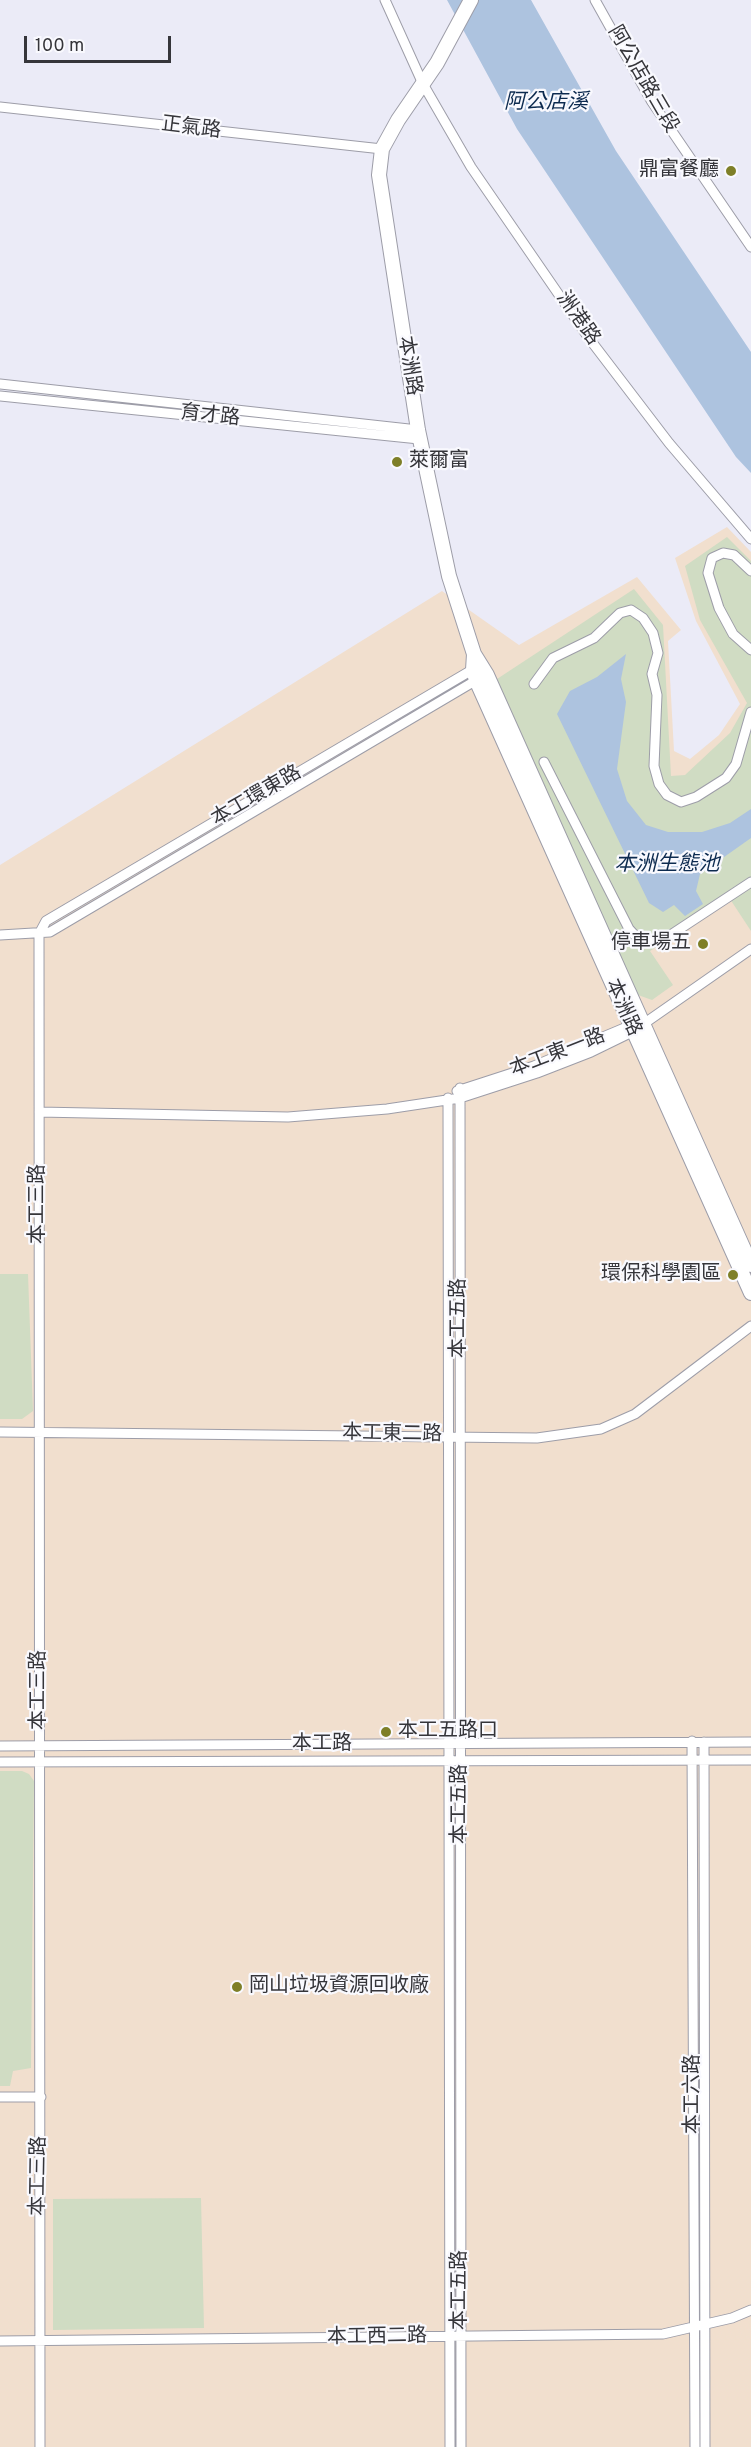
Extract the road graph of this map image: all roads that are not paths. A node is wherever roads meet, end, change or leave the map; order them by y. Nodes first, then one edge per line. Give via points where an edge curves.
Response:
1 (385, 0) edge
2 (471, 0) edge
3 (595, 0) edge
4 (423, 84) junction
5 (0, 108) edge
6 (382, 149) junction
7 (751, 247) edge
8 (0, 384) edge
9 (0, 396) edge
10 (419, 434) junction
11 (751, 539) edge
12 (751, 571) edge
13 (751, 650) edge
14 (478, 669) junction
15 (534, 684) dead end
16 (751, 712) edge
17 (544, 762) dead end
18 (751, 882) edge
19 (39, 934) junction
20 (0, 935) edge
21 (751, 950) edge
22 (634, 1026) junction
23 (460, 1093) junction
24 (448, 1098) junction
25 (39, 1112) junction
26 (751, 1265) edge
27 (751, 1293) edge
28 (751, 1326) edge
29 (0, 1432) edge
30 (40, 1432) junction
31 (449, 1436) junction
32 (461, 1436) junction
33 (692, 1742) junction
34 (704, 1742) junction
35 (751, 1742) edge
36 (449, 1744) junction
37 (461, 1744) junction
38 (0, 1746) edge
39 (40, 1746) junction
40 (692, 1759) junction
41 (704, 1759) junction
42 (449, 1760) junction
43 (461, 1760) junction
44 (751, 1760) edge
45 (0, 1762) edge
46 (40, 1762) junction
47 (0, 2097) edge
48 (41, 2097) junction
49 (751, 2310) edge
50 (705, 2324) junction
51 (695, 2326) junction
52 (450, 2337) junction
53 (462, 2337) junction
54 (0, 2341) edge
55 (38, 2341) junction
56 (40, 2447) edge
57 (450, 2447) edge
58 (461, 2447) edge
59 (695, 2447) edge
60 (705, 2447) edge

1 - 4 street, 洲港路
2 - 4 main road, 本洲路
3 - 7 street, 阿公店路三段 via 652,102
4 - 6 main road, 本洲路
4 - 11 street, 洲港路 via 471,168 588,337 669,443
5 - 6 street, 正氣路
6 - 10 main road, 本洲路 via 379,175
8 - 10 street, 育才路
9 - 10 street, 育才路
10 - 14 main road, 本洲路 via 449,576
12 - 13 street via 734,555 723,553 712,558 708,573 719,608 733,634
14 - 19 street, 本工環東路 via 46,921
14 - 22 main road, 本洲路
15 - 16 street via 553,658 594,638 620,613 631,610 642,618 653,633 658,653 652,674 657,695 654,765 663,790 681,802 726,778 736,764
17 - 18 street via 629,929 641,942 663,940
19 - 20 street
19 - 25 street, 本工三路
21 - 22 street, 本工東一路
22 - 23 street, 本工東一路
22 - 26 main road, 本洲路
22 - 27 main road, 本洲路
23 - 24 street, 本工東一路
23 - 32 street, 本工五路
24 - 25 street, 本工東一路 via 387,1109 288,1117
24 - 31 street, 本工五路
25 - 30 street, 本工三路
28 - 32 street, 本工東二路 via 635,1414 601,1429 537,1438
29 - 30 street, 本工東二路
30 - 31 street, 本工東二路
30 - 39 street, 本工三路
31 - 32 street, 本工東二路
31 - 36 street, 本工五路
32 - 37 street, 本工五路
33 - 34 street, 本工路
33 - 37 street, 本工路
33 - 40 street, 本工六路
34 - 35 street, 本工路
34 - 41 street, 本工六路
36 - 37 street, 本工路
36 - 39 street, 本工路
36 - 42 street, 本工五路
37 - 43 street, 本工五路
38 - 39 street, 本工路
39 - 46 street, 本工三路
40 - 41 street, 本工路
40 - 43 street, 本工路
40 - 51 street, 本工六路
41 - 44 street, 本工路
41 - 50 street, 本工六路
42 - 43 street, 本工路
42 - 46 street, 本工路
42 - 52 street, 本工五路
43 - 53 street, 本工五路
45 - 46 street, 本工路
46 - 48 street, 本工三路
47 - 48 street
48 - 55 street, 本工三路
49 - 50 street, 本工西二路
50 - 51 street, 本工西二路
50 - 60 street, 本工六路
51 - 53 street, 本工西二路 via 663,2334
51 - 59 street, 本工六路
52 - 53 street, 本工西二路
52 - 55 street, 本工西二路
52 - 57 street, 本工五路
53 - 58 street, 本工五路
54 - 55 street, 本工西二路
55 - 56 street, 本工三路

